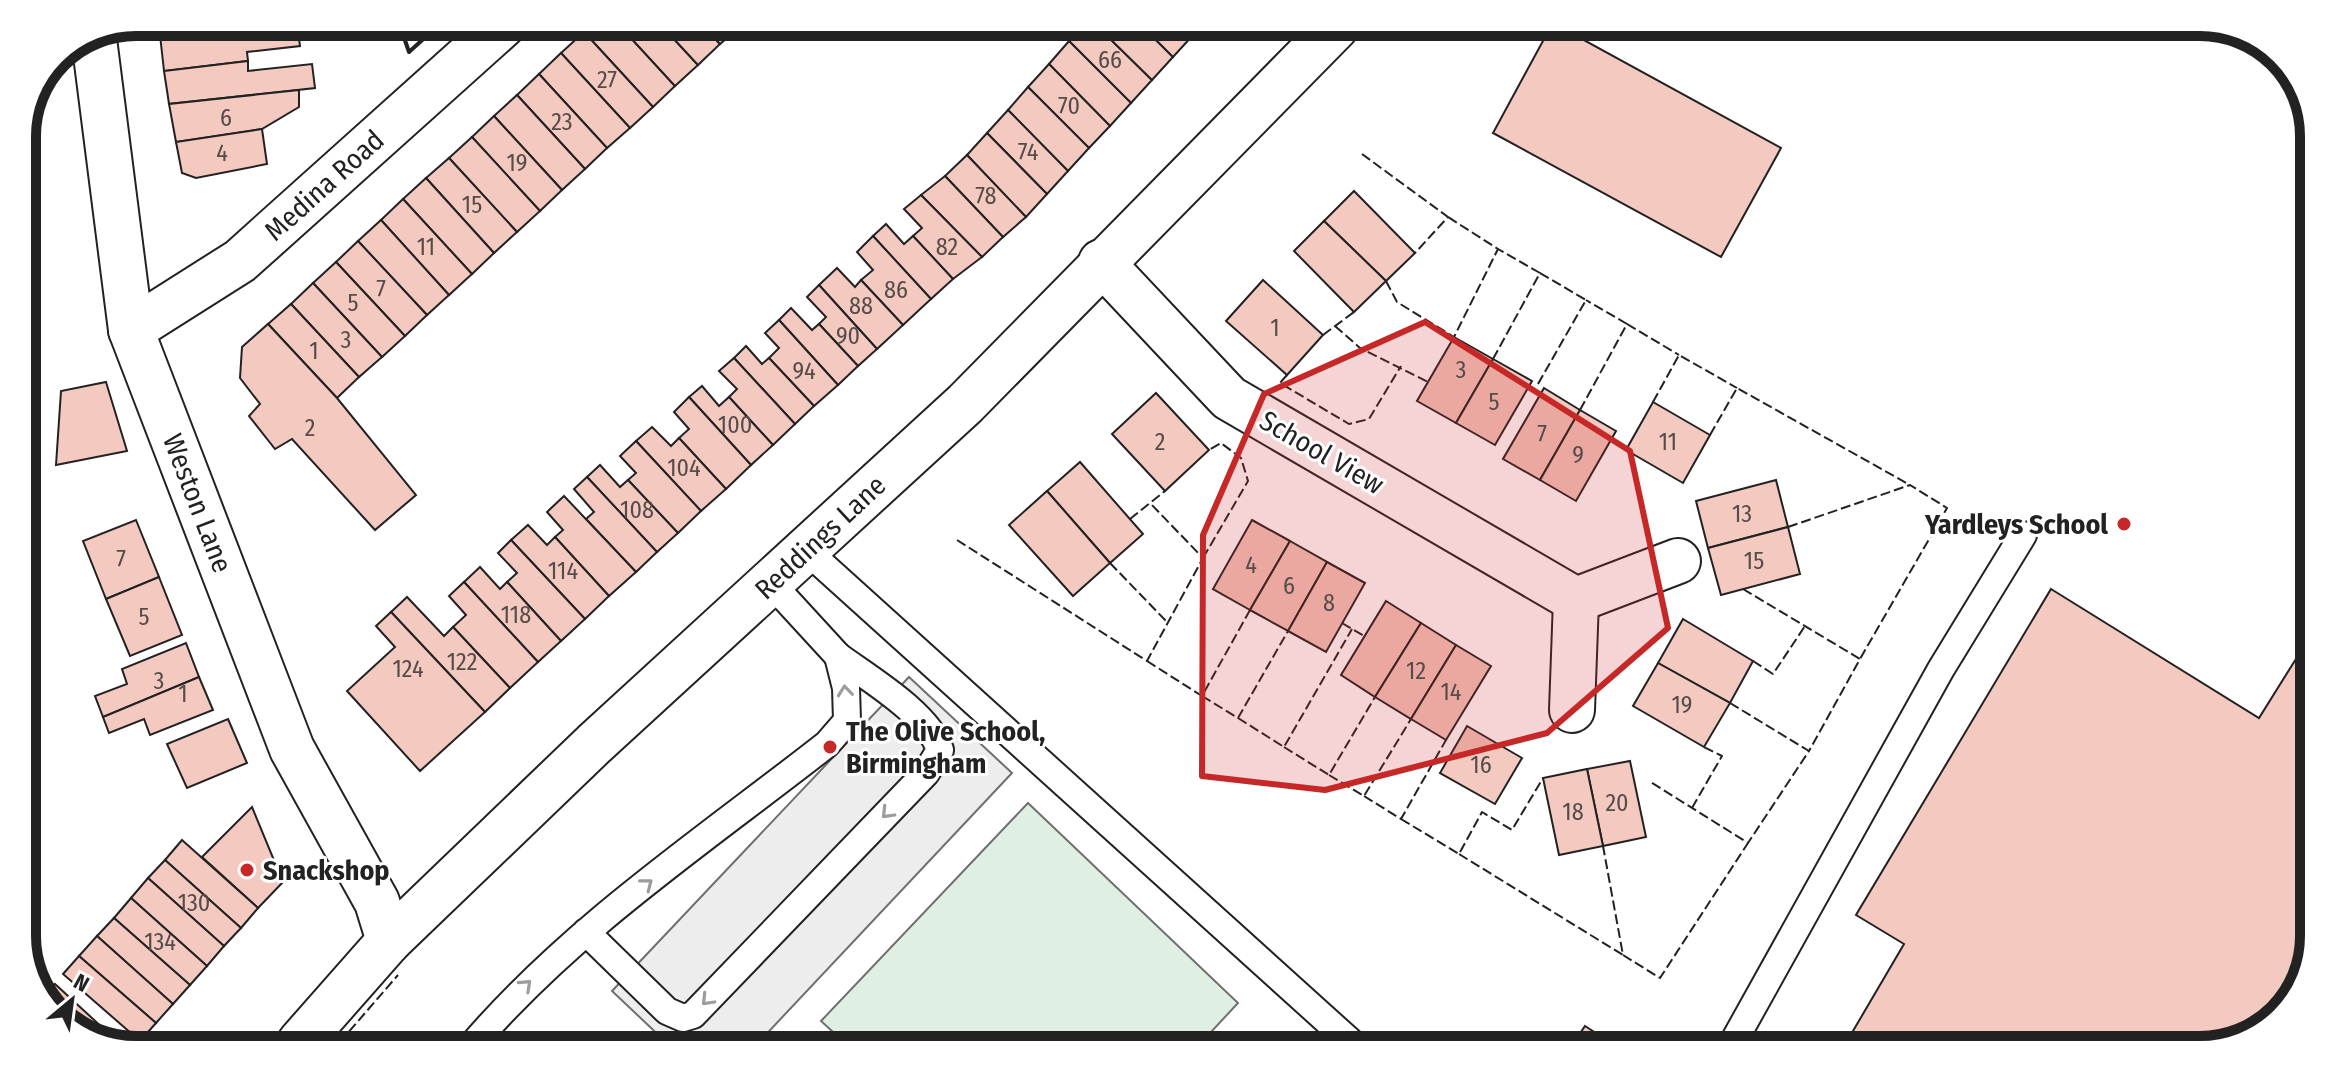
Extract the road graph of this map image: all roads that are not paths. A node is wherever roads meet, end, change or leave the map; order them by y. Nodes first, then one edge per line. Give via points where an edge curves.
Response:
1 (491, 36) edge
2 (1327, 36) edge
3 (95, 45) edge
4 (1101, 262) junction
5 (131, 330) junction
6 (2023, 535) dead end
7 (806, 550) junction
8 (1678, 561) dead end
9 (771, 583) junction
10 (1576, 600) junction
11 (838, 656) junction
12 (1572, 710) dead end
13 (586, 932) junction
14 (389, 941) junction
15 (305, 1036) edge
16 (480, 1036) edge
17 (1344, 1036) edge
18 (1737, 1036) edge

1 - 5 street, Medina Road via 240,261
2 - 4 street, Reddings Lane
3 - 5 street, Weston Lane
4 - 7 street, Reddings Lane via 965,404
4 - 10 street, School View via 1229,398
5 - 14 street, Weston Lane via 292,749 377,902
6 - 18 lane via 1941,669
7 - 9 street, Reddings Lane
7 - 17 lane
8 - 10 street
9 - 11 lane
9 - 14 street, Reddings Lane
10 - 12 street
13 -> 11 lane via 839,731 847,721
11 -> 13 lane via 912,711 937,741 940,750 926,773 693,1015 683,1018 667,1011
16 -> 13 lane via 512,999
14 - 15 street, Reddings Lane

